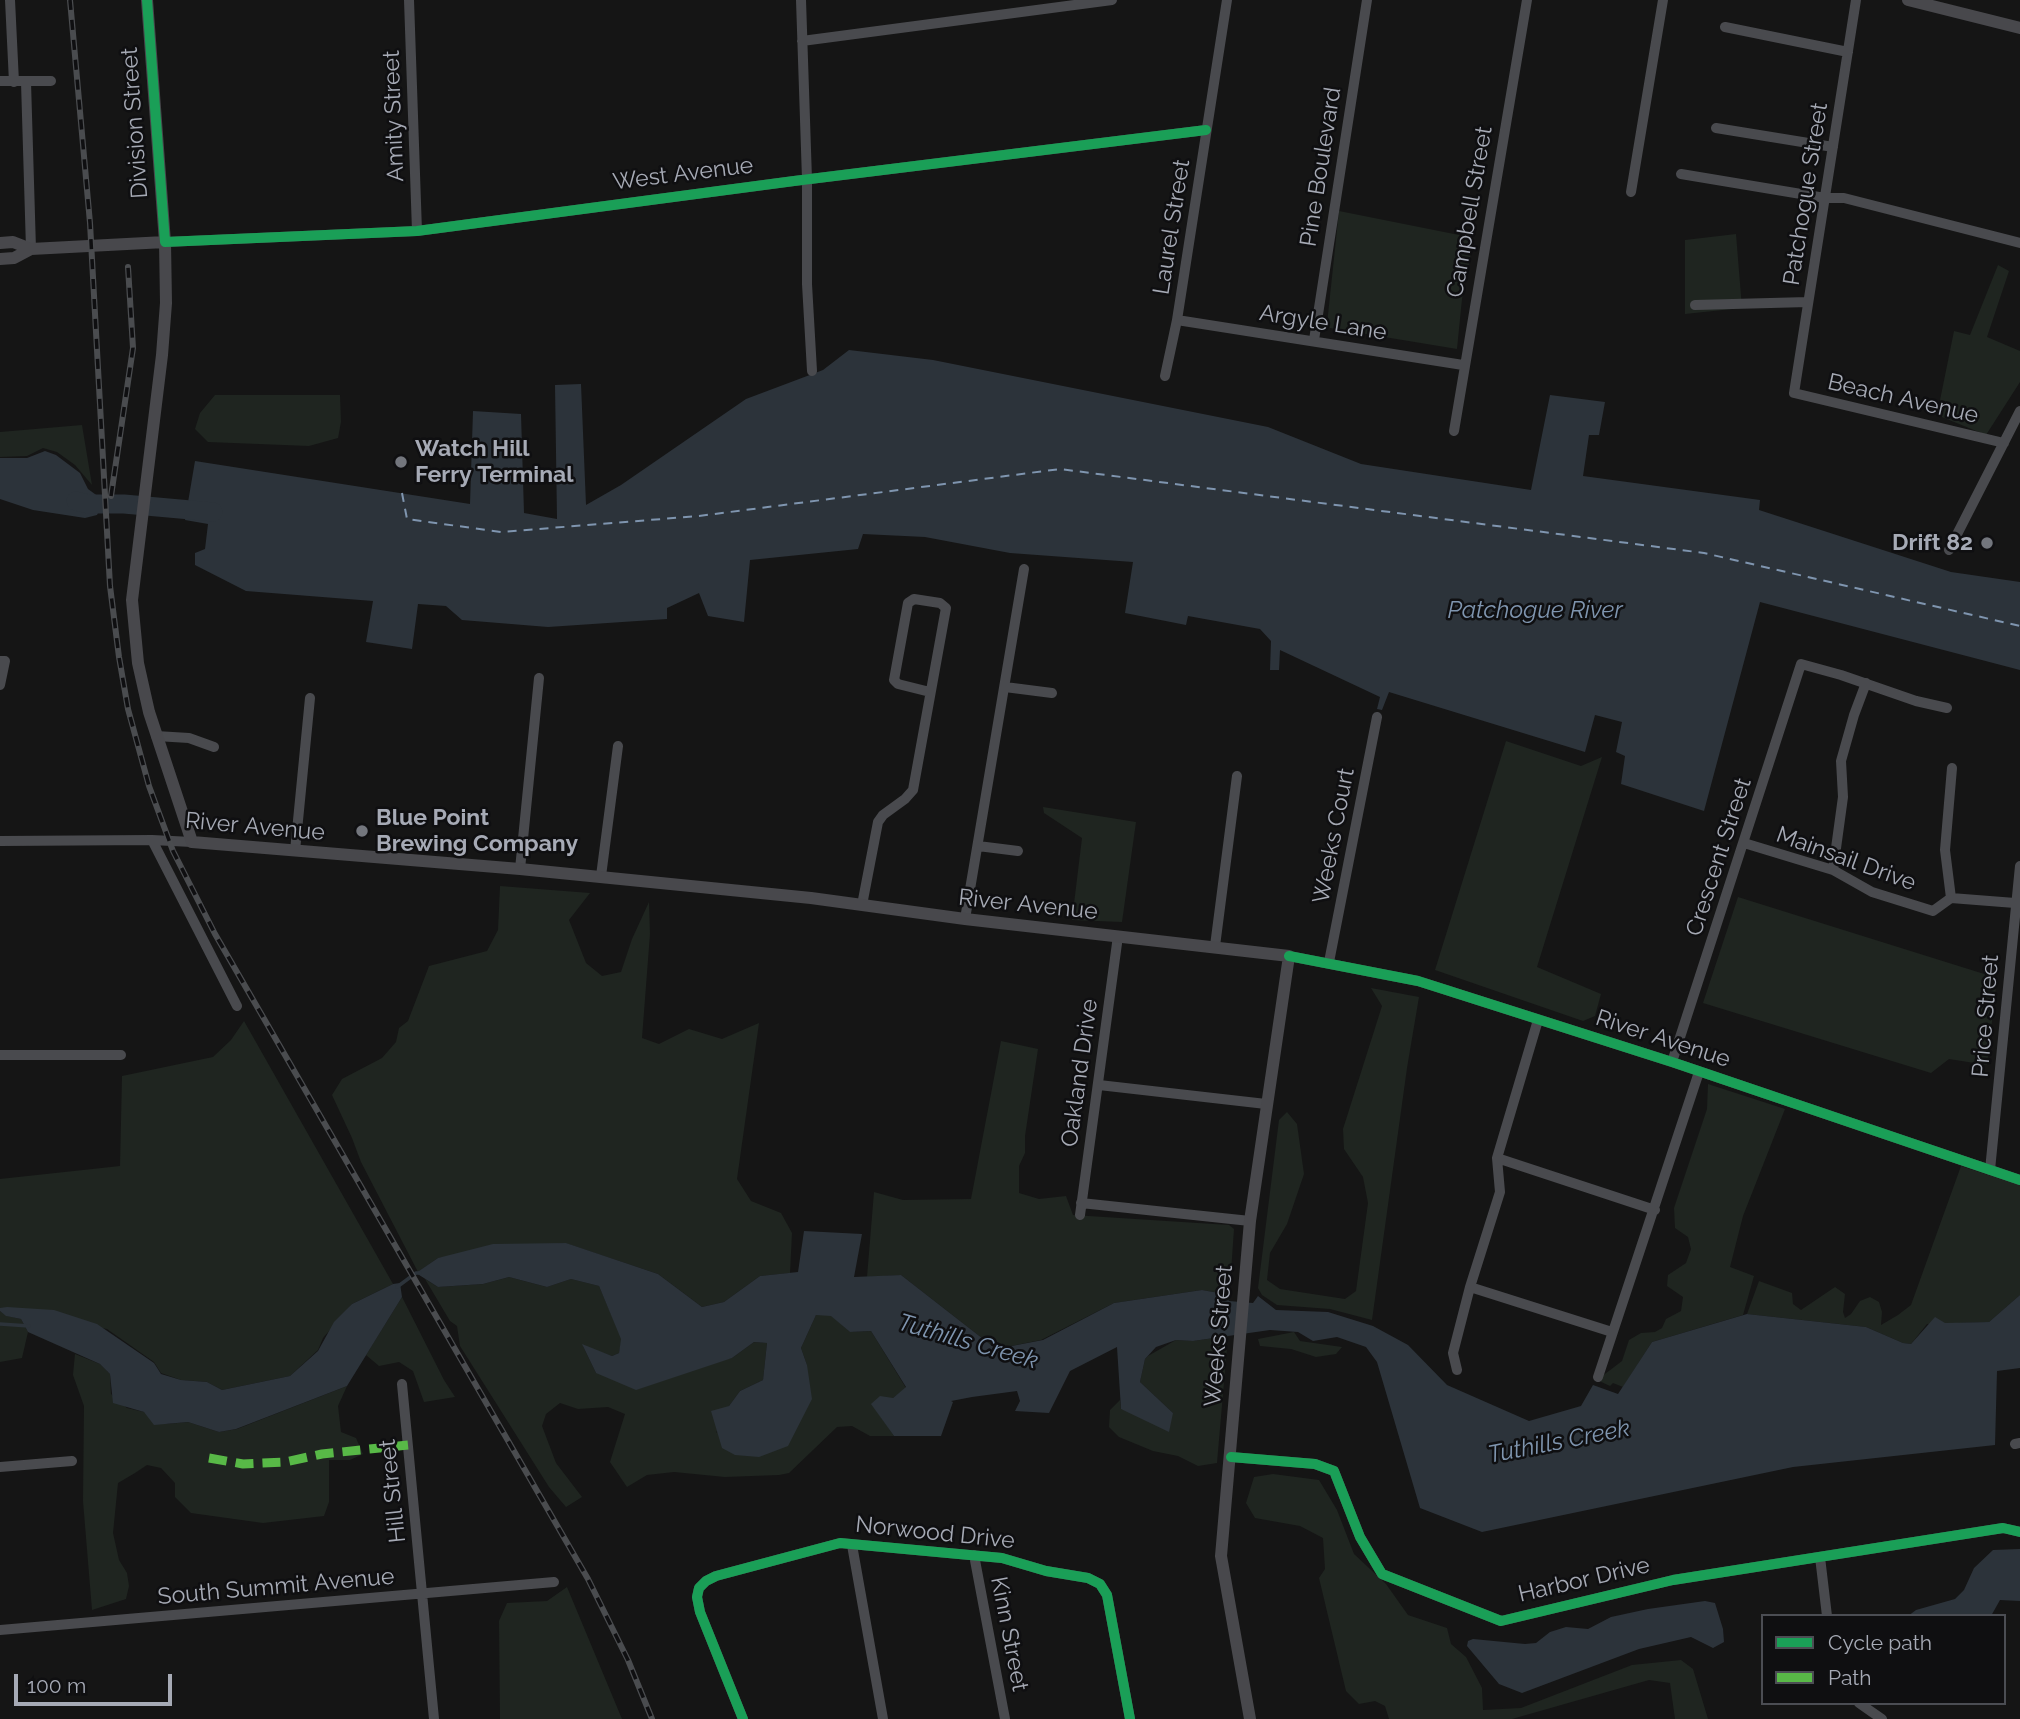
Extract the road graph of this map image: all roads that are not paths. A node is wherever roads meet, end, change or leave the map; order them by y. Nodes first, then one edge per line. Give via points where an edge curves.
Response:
1 (10, 0) edge
2 (147, 0) edge
3 (409, 0) edge
4 (801, 0) edge
5 (1112, 0) edge
6 (1227, 0) edge
7 (1367, 0) edge
8 (1527, 0) edge
9 (1663, 0) edge
10 (1856, 0) edge
11 (1908, 0) edge
12 (1725, 27) dead end
13 (2020, 29) edge
14 (802, 41) junction
15 (1848, 52) junction
16 (0, 81) edge
17 (51, 81) dead end
18 (20, 82) junction
19 (1716, 128) dead end
20 (1206, 130) junction
21 (1833, 147) junction
22 (1681, 174) dead end
23 (807, 179) junction
24 (1631, 192) dead end
25 (1825, 198) junction
26 (417, 231) junction
27 (164, 242) junction
28 (0, 243) edge
29 (2020, 243) edge
30 (31, 248) junction
31 (0, 259) edge
32 (1808, 302) junction
33 (1695, 305) dead end
34 (1177, 320) junction
35 (1314, 340) junction
36 (1463, 365) junction
37 (813, 372) dead end
38 (1165, 376) dead end
39 (1794, 393) joint
40 (2020, 411) edge
41 (1454, 431) dead end
42 (2004, 443) junction
43 (1949, 551) dead end
44 (1024, 569) dead end
45 (0, 661) edge
46 (540, 678) dead end
47 (1866, 683) junction
48 (0, 684) edge
49 (1005, 687) junction
50 (930, 692) junction
51 (1052, 693) dead end
52 (310, 698) dead end
53 (1947, 708) dead end
54 (1377, 716) dead end
55 (156, 736) junction
56 (618, 746) dead end
57 (214, 747) dead end
58 (1952, 768) dead end
59 (1237, 776) dead end
60 (152, 840) junction
61 (0, 841) edge
62 (191, 842) junction
63 (1744, 842) junction
64 (978, 846) junction
65 (295, 851) junction
66 (1018, 851) dead end
67 (2020, 866) edge
68 (520, 869) junction
69 (1833, 870) junction
70 (601, 876) junction
71 (1951, 898) junction
72 (2015, 903) junction
73 (862, 905) junction
74 (965, 919) junction
75 (1118, 936) junction
76 (1215, 946) junction
77 (1289, 956) junction
78 (1329, 962) junction
79 (237, 1006) dead end
80 (1538, 1020) junction
81 (0, 1055) edge
82 (121, 1055) dead end
83 (1672, 1062) junction
84 (1699, 1072) junction
85 (1099, 1085) junction
86 (1266, 1104) junction
87 (1497, 1158) junction
88 (1990, 1170) junction
89 (2020, 1180) edge
90 (1081, 1203) junction
91 (1655, 1210) junction
92 (1080, 1215) dead end
93 (1250, 1221) junction
94 (1470, 1287) junction
95 (1612, 1332) junction
96 (1457, 1370) dead end
97 (1598, 1377) dead end
98 (402, 1384) dead end
99 (1231, 1457) junction
100 (72, 1461) dead end
101 (0, 1467) edge
102 (2020, 1532) edge
103 (852, 1545) junction
104 (974, 1555) junction
105 (1820, 1557) junction
106 (554, 1582) dead end
107 (423, 1593) junction
108 (1827, 1614) edge
109 (0, 1630) edge
110 (1862, 1705) edge
111 (434, 1719) edge
112 (743, 1719) edge
113 (883, 1719) edge
114 (1005, 1719) edge
115 (1130, 1719) edge
116 (1250, 1719) edge
117 (1882, 1719) edge

1 - 18 street
2 - 27 main road, Division Street
3 - 26 street, Amity Street
4 - 14 street
5 - 14 street
6 - 20 street, Laurel Street
7 - 35 street, Pine Boulevard
8 - 36 street, Campbell Street
9 - 24 street
10 - 15 street, Patchogue Street
11 - 13 main road
12 - 15 street
14 - 23 street
15 - 21 street, Patchogue Street
16 - 18 street
17 - 18 street
18 - 30 street
19 - 21 street
20 - 23 street, West Avenue
20 - 34 street, Laurel Street
21 - 25 street, Patchogue Street
22 - 25 street
23 - 26 street, West Avenue
23 - 37 street
25 - 29 street via 1844,198
25 - 32 street, Patchogue Street
26 - 27 street, West Avenue
27 - 30 main road, West Avenue
27 - 55 main road, Division Street via 162,355 132,600 138,663
28 - 30 main road, West Avenue
30 - 31 main road, West Avenue via 14,258
32 - 33 street
32 - 39 street, Patchogue Street
34 - 35 street, Argyle Lane
34 - 38 street, Laurel Street
35 - 36 street, Argyle Lane
36 - 41 street, Campbell Street
39 - 42 street, Beach Avenue
40 - 42 street
42 - 43 street
44 - 49 street
45 - 48 street via 5,661
46 - 68 street
47 - 53 street
47 - 63 street, Crescent Street via 1801,664
47 - 69 street via 1841,761 1843,797
49 - 51 street
49 - 64 street
50 - 50 street via 946,608 914,599 908,603 894,680
50 - 73 street via 913,790 878,822
52 - 65 street
54 - 78 street, Weeks Court
55 - 57 street via 189,738
55 - 62 main road, Division Street
56 - 70 street
58 - 71 street via 1945,850
59 - 76 street
60 - 61 street, River Avenue
60 - 62 street, River Avenue
60 - 79 street
62 - 65 main road, River Avenue
63 - 69 street, Mainsail Drive
63 - 83 street, Crescent Street
64 - 66 street
64 - 74 street
65 - 68 main road, River Avenue
67 - 72 street, Price Street
68 - 70 main road, River Avenue
69 - 71 street, Mainsail Drive via 1872,892 1933,911
70 - 73 main road, River Avenue
71 - 72 street, Mainsail Drive
72 - 88 street, Price Street
73 - 74 main road, River Avenue
74 - 75 main road, River Avenue
75 - 76 main road, River Avenue
75 - 85 street, Oakland Drive
76 - 77 main road, River Avenue
77 - 78 street, River Avenue
77 - 86 main road, Weeks Street
78 - 80 street, River Avenue via 1418,981
80 - 83 street, River Avenue
80 - 87 street
81 - 82 street
83 - 84 street, River Avenue
84 - 88 street, River Avenue
84 - 91 street
85 - 86 street
85 - 90 street, Oakland Drive
86 - 93 main road, Weeks Street
87 - 91 street
87 - 94 street via 1500,1192
88 - 89 street, River Avenue
90 - 92 street, Oakland Drive
90 - 93 street
91 - 95 street
93 - 99 main road, Weeks Street
94 - 95 street
94 - 96 street via 1453,1353
95 - 97 street
98 - 107 street, Hill Street
99 - 105 street, Harbor Drive via 1310,1464 1334,1471 1360,1537 1382,1574 1501,1621 1673,1580
99 - 116 main road, Weeks Street via 1221,1556
100 - 101 street
102 - 105 street, Harbor Drive via 2003,1528
103 - 104 street, Norwood Drive
103 - 112 street, Norwood Drive via 826,1546 706,1581 698,1588 700,1612
103 - 113 street
104 - 114 street, Kinn Street
104 - 115 street, Norwood Drive via 1100,1584 1107,1595
105 - 108 street
106 - 107 street, South Summit Avenue
107 - 109 street, South Summit Avenue
107 - 111 street, Hill Street
110 - 117 street

